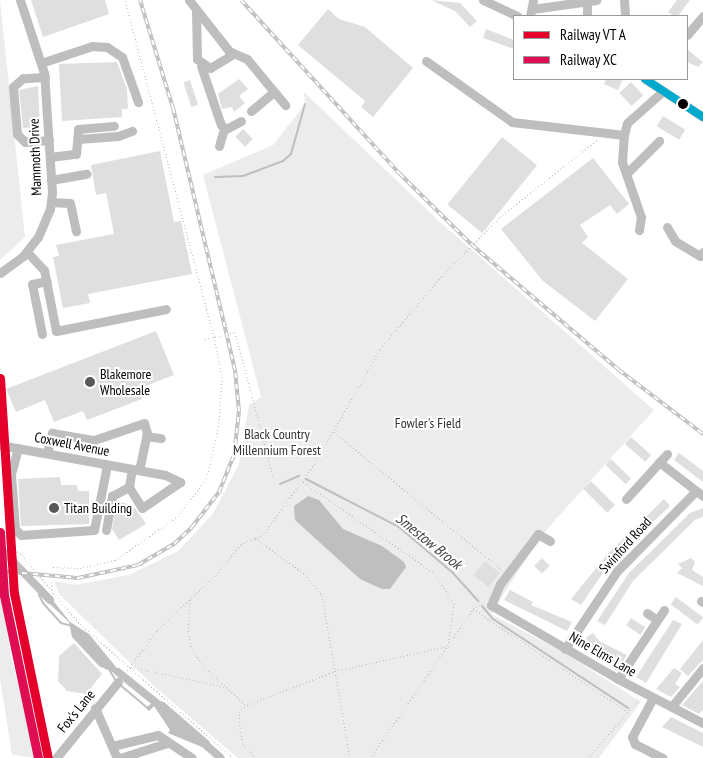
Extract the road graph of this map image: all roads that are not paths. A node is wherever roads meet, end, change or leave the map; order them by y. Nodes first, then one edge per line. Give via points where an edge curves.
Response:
1 (20, 0) edge
2 (189, 0) edge
3 (483, 0) edge
4 (624, 0) edge
5 (591, 1) edge
6 (532, 8) edge
7 (196, 12) junction
8 (515, 15) edge
9 (587, 15) edge
10 (625, 15) edge
11 (703, 16) edge
12 (688, 34) edge
13 (229, 51) junction
14 (426, 61) dead end
15 (41, 63) junction
16 (201, 66) junction
17 (45, 77) junction
18 (658, 85) edge
19 (274, 92) junction
20 (138, 102) dead end
21 (285, 105) dead end
22 (251, 111) dead end
23 (703, 117) edge
24 (241, 121) dead end
25 (114, 126) dead end
26 (224, 128) junction
27 (132, 131) dead end
28 (624, 135) junction
29 (78, 139) junction
30 (49, 140) junction
31 (660, 141) dead end
32 (219, 146) dead end
33 (50, 157) junction
34 (86, 174) dead end
35 (626, 174) junction
36 (51, 180) junction
37 (51, 202) junction
38 (667, 227) dead end
39 (639, 230) dead end
40 (76, 231) dead end
41 (27, 252) junction
42 (703, 252) edge
43 (0, 273) edge
44 (46, 281) junction
45 (166, 309) dead end
46 (42, 334) dead end
47 (161, 438) dead end
48 (146, 439) junction
49 (0, 445) edge
50 (18, 448) junction
51 (47, 453) junction
52 (667, 454) dead end
53 (659, 462) junction
54 (106, 465) junction
55 (136, 470) junction
56 (129, 487) junction
57 (699, 493) edge
58 (626, 499) dead end
59 (106, 530) dead end
60 (550, 541) dead end
61 (664, 610) dead end
62 (647, 613) dead end
63 (657, 620) junction
64 (566, 649) junction
65 (703, 668) edge
66 (618, 679) junction
67 (118, 682) dead end
68 (649, 695) junction
69 (672, 706) junction
70 (95, 708) junction
71 (703, 722) edge
72 (167, 743) junction
73 (112, 746) junction
74 (56, 758) edge
75 (118, 758) edge
76 (192, 758) edge
77 (663, 758) edge

1 - 15 street, Mammoth Drive
2 - 7 street
3 - 8 street
4 - 10 street
5 - 6 street
5 - 9 street
7 - 13 street
7 - 16 street via 197,59
11 - 12 street
13 - 16 street via 230,56 210,68
13 - 19 street via 247,59
14 - 28 street via 512,122
15 - 17 street, Mammoth Drive
15 - 20 street via 102,45 122,57
16 - 26 street
17 - 30 street, Mammoth Drive
17 - 30 street via 23,78 13,87 17,134 25,142
18 - 23 street
18 - 28 street via 628,123
19 - 21 street
19 - 22 street
24 - 26 street
25 - 29 street via 78,129
26 - 32 street
27 - 29 street via 118,136
28 - 35 street via 622,160
29 - 33 street via 79,149 71,155
30 - 33 street, Mammoth Drive
31 - 35 street
33 - 36 street, Mammoth Drive
34 - 36 street
35 - 39 street via 641,217
36 - 37 street, Mammoth Drive
37 - 40 street via 70,203
37 - 41 street, Mammoth Drive via 46,223
38 - 42 street via 675,241 700,256
41 - 43 street, Mammoth Drive
41 - 44 street via 41,266
44 - 45 street via 56,331
44 - 46 street via 32,284
47 - 48 street
48 - 51 street via 144,423 94,440 52,433
48 - 55 street
49 - 50 street, Coxwell Avenue
50 - 51 street, Coxwell Avenue
50 - 54 street via 12,474 15,529 21,535 94,530
51 - 54 street, Coxwell Avenue
52 - 53 street
53 - 57 street
53 - 58 street
54 - 55 street, Coxwell Avenue
55 - 56 street
55 - 56 street, Coxwell Avenue via 165,475 180,482 142,508
56 - 59 street via 112,496
57 - 64 street, Swinford Road via 617,571
60 - 64 street, Nine Elms Lane via 538,534 507,574 491,605
61 - 63 street
62 - 63 street
63 - 66 street
64 - 66 street, Nine Elms Lane
65 - 69 street
66 - 68 street, Nine Elms Lane
67 - 70 street, Fox's Lane
68 - 69 street, Nine Elms Lane
68 - 77 street via 632,737 635,744
69 - 71 street, Nine Elms Lane
70 - 73 street
70 - 74 street, Fox's Lane
72 - 73 street via 158,735 148,735
72 - 75 street
72 - 76 street
73 - 75 street

